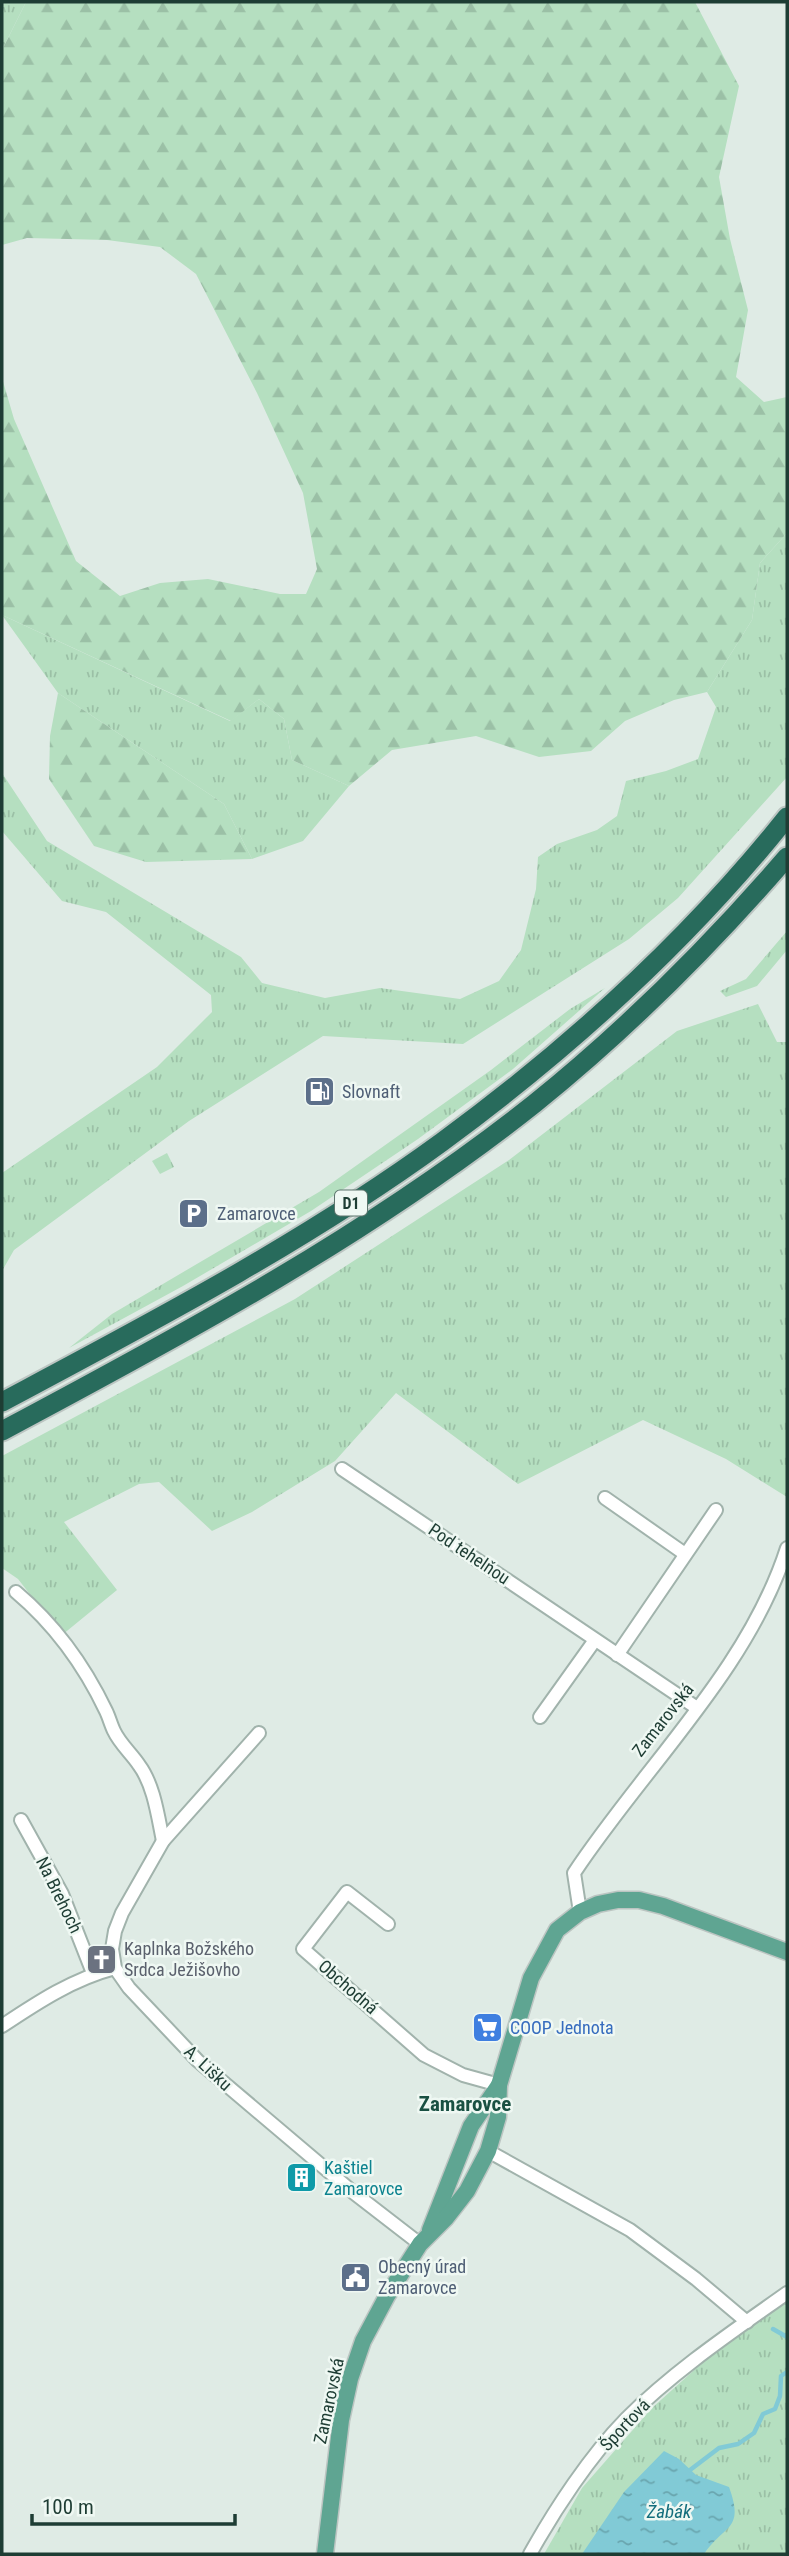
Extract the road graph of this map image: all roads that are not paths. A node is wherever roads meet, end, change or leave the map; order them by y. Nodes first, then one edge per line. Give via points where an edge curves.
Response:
1 (787, 817) edge
2 (787, 857) edge
3 (2, 1402) edge
4 (2, 1431) edge
5 (342, 1469) dead end
6 (605, 1498) dead end
7 (716, 1510) dead end
8 (787, 1548) edge
9 (685, 1554) junction
10 (16, 1592) dead end
11 (595, 1640) junction
12 (617, 1655) junction
13 (697, 1708) junction
14 (540, 1717) dead end
15 (258, 1733) dead end
16 (21, 1820) dead end
17 (163, 1841) junction
18 (580, 1912) junction
19 (388, 1924) dead end
20 (787, 1952) edge
21 (115, 1968) junction
22 (93, 1973) junction
23 (2, 2026) edge
24 (499, 2085) junction
25 (488, 2151) junction
26 (424, 2238) junction
27 (787, 2293) edge
28 (747, 2322) junction
29 (326, 2554) edge
30 (530, 2554) edge

1 - 3 highway, D1 via 665,954 555,1054 440,1143 217,1285
2 - 4 highway, D1 via 740,912 616,1035 454,1164 231,1306
5 - 11 street, Pod tehelňou
6 - 9 street
7 - 9 street
8 - 13 street, Zamarovská via 752,1628
9 - 12 street
10 - 17 street via 64,1642 107,1712 114,1733 141,1767
11 - 12 street, Pod tehelňou
11 - 14 street
12 - 13 street, Pod tehelňou
13 - 18 street, Zamarovská via 574,1873
15 - 17 street
16 - 22 street, Na Brehoch via 62,1894
17 - 21 street via 115,1931
18 - 20 main road, Zamarovská via 598,1904 639,1900
18 - 24 main road, Zamarovská via 557,1930 540,1958
19 - 24 street, Obchodná via 347,1892 303,1949 424,2055 463,2075
21 - 22 street
21 - 26 street, A. Lišku via 198,2061 354,2193
22 - 23 street
24 - 25 main road, Zamarovská via 498,2117
24 - 26 main road, Zamarovská via 471,2126
25 - 26 main road, Zamarovská via 467,2191
25 - 28 street via 630,2230
26 - 29 main road, Zamarovská via 363,2341 350,2379
27 - 28 street, Športová
28 - 30 street, Športová via 698,2357 620,2426

